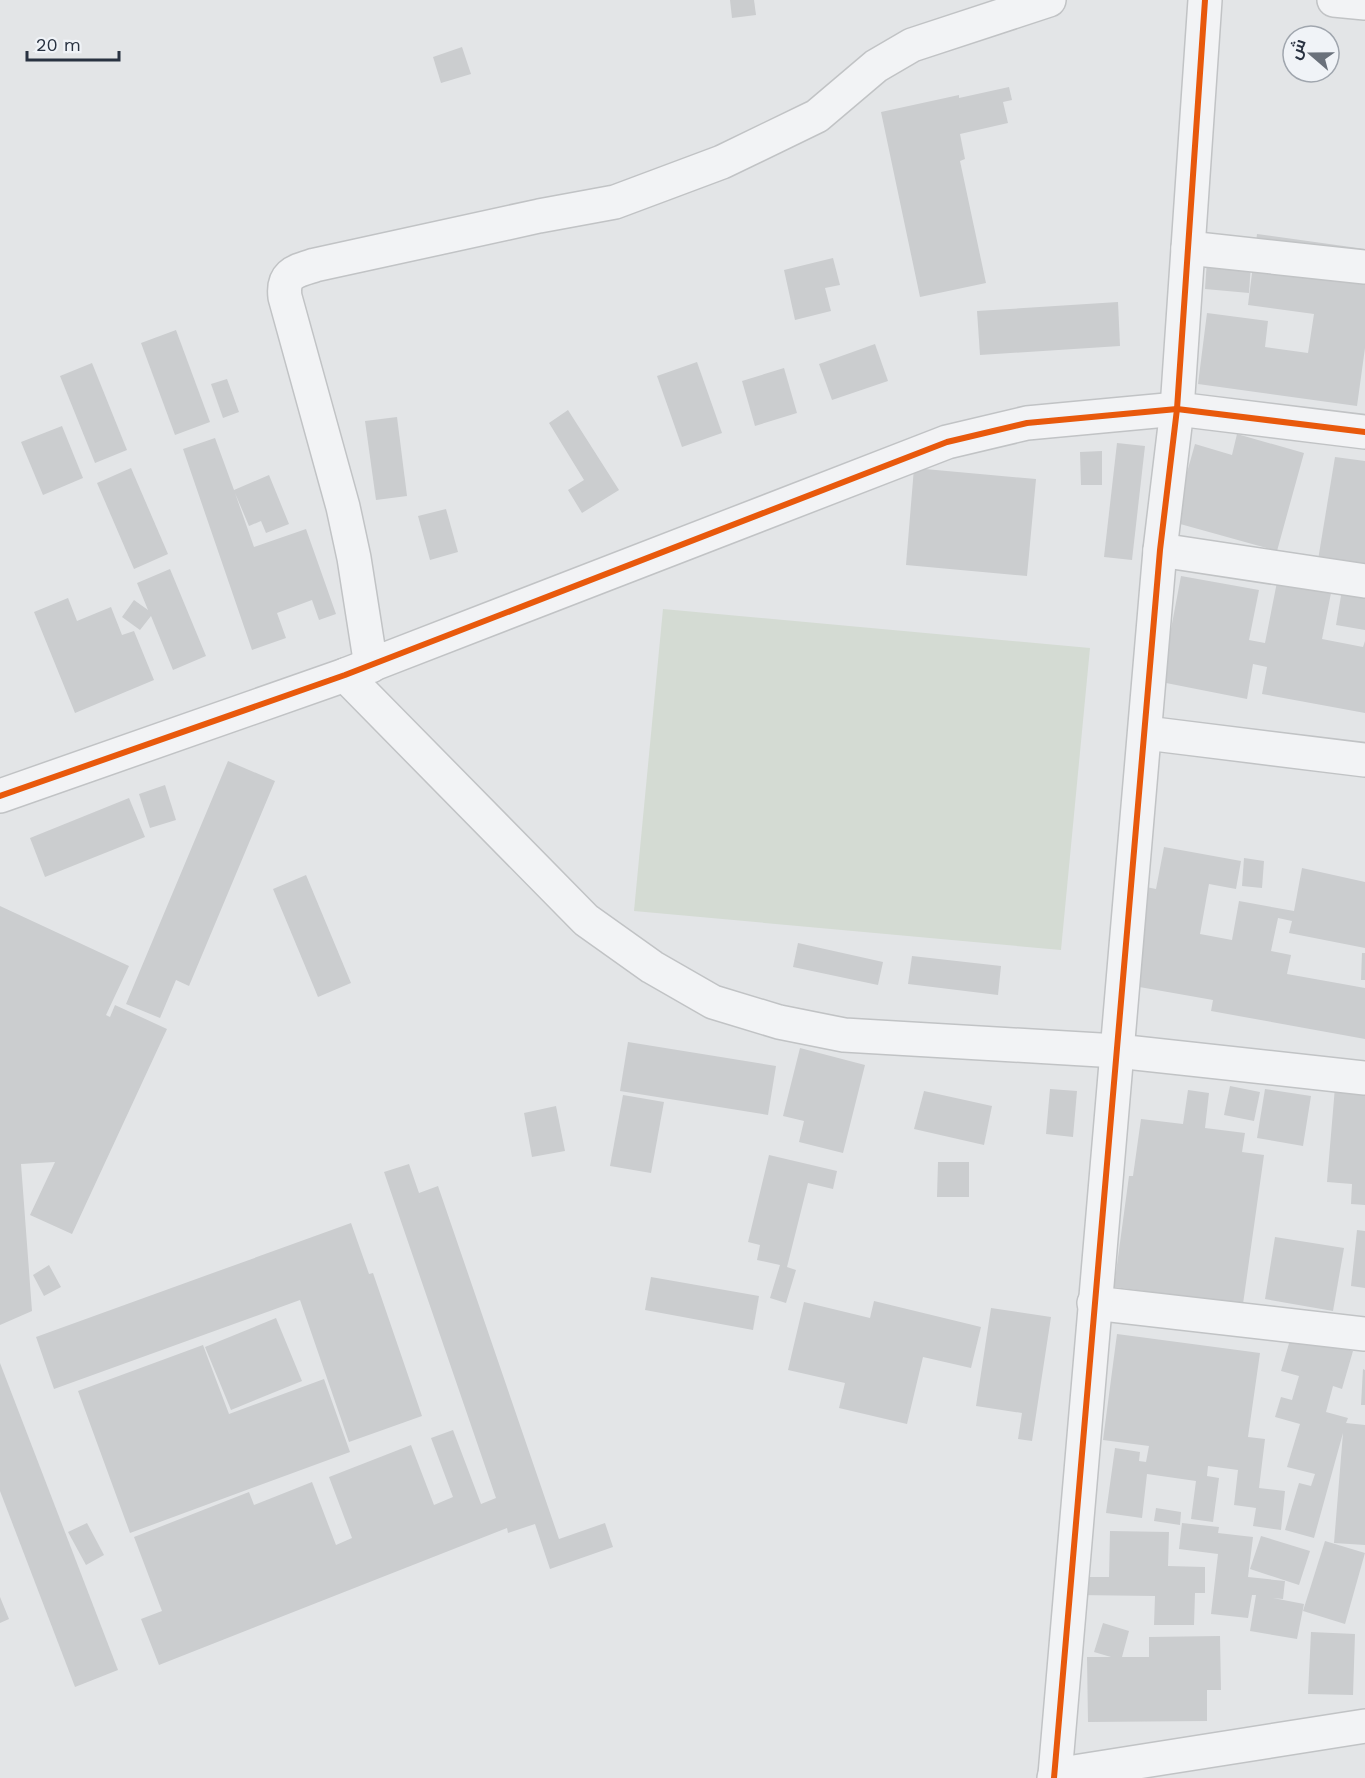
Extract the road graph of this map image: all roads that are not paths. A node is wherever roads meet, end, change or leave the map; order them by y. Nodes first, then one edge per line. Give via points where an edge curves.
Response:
1 (1049, 0) edge
2 (1204, 0) edge
3 (1334, 0) edge
4 (1365, 3) edge
5 (1188, 248) junction
6 (1365, 267) edge
7 (1177, 409) junction
8 (1365, 432) edge
9 (1160, 550) junction
10 (1365, 581) edge
11 (358, 670) junction
12 (1146, 733) junction
13 (1365, 760) edge
14 (0, 796) edge
15 (1117, 1052) junction
16 (1365, 1078) edge
17 (1094, 1304) junction
18 (1365, 1334) edge
19 (1365, 1726) edge
20 (1054, 1777) edge

1 - 11 street via 912,45 876,66 817,116 722,162 615,202 295,271 287,279 285,297 354,558
2 - 5 street
3 - 4 street
5 - 6 street
5 - 7 street
7 - 8 street
7 - 9 street
7 - 11 street via 1027,423 947,442
9 - 10 street
9 - 12 street
11 - 14 street
11 - 15 street via 586,920 652,967 713,1002 779,1022 844,1035
12 - 13 street
12 - 15 street
15 - 16 street
15 - 17 street
17 - 18 street
17 - 20 street
19 - 20 street

